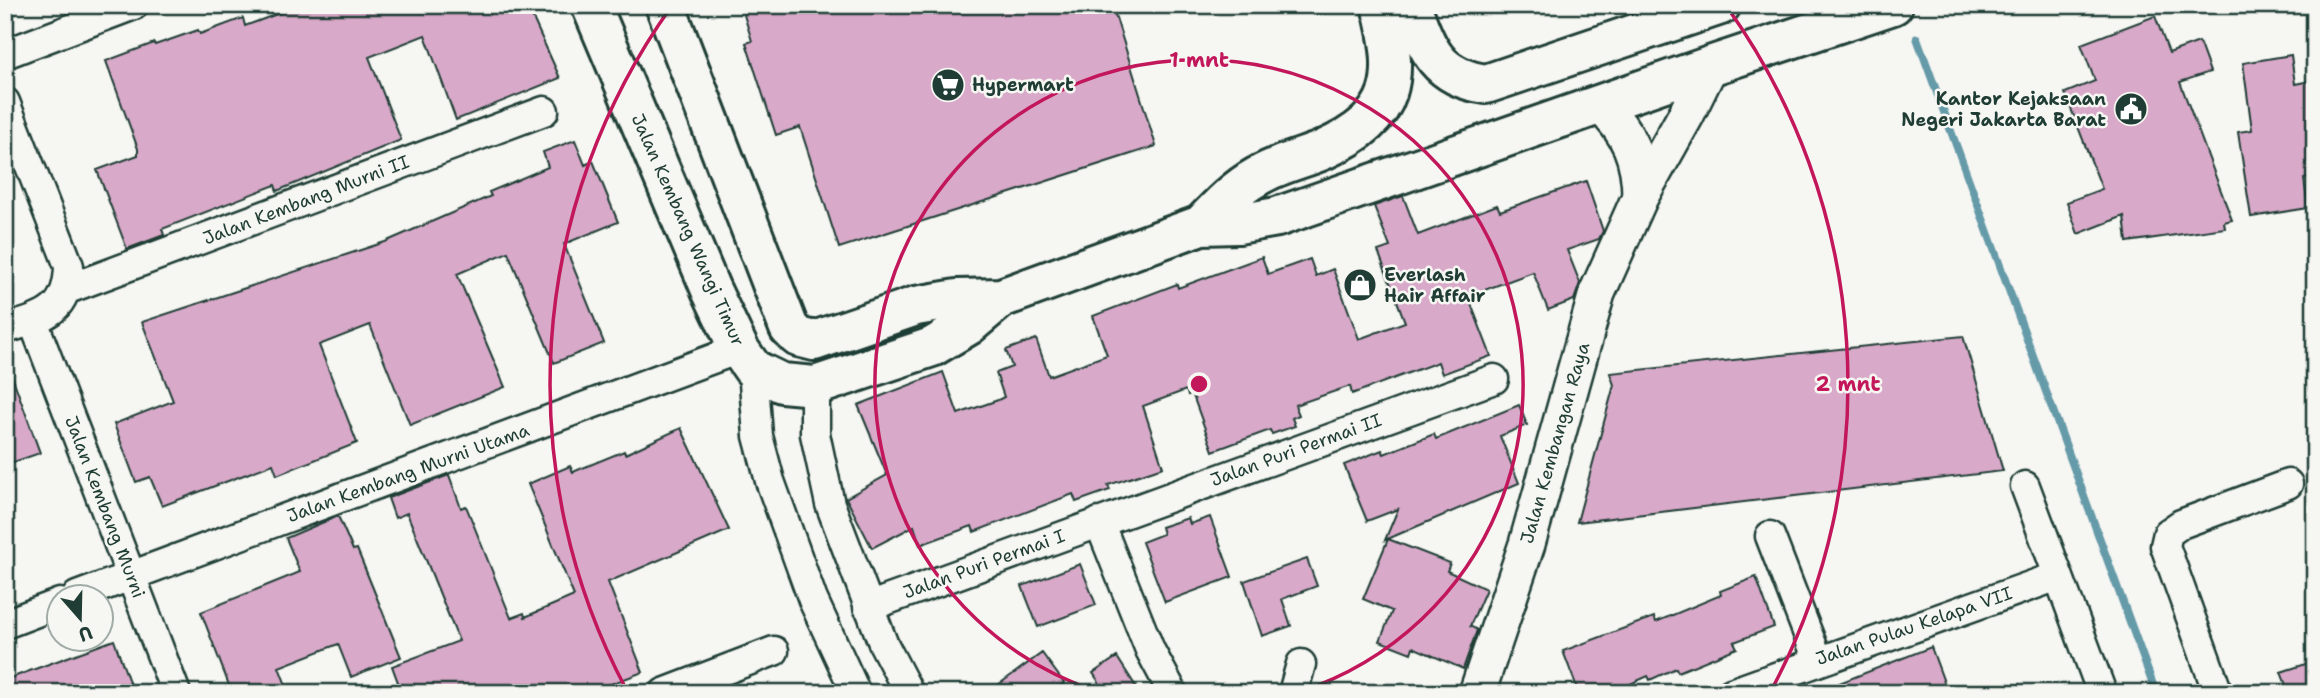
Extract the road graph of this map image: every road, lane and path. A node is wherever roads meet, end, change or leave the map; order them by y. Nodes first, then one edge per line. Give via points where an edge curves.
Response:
1 (134, 5) edge
2 (665, 5) edge
3 (1381, 5) edge
4 (1411, 5) edge
5 (1721, 5) edge
6 (1893, 5) edge
7 (592, 6) edge
8 (5, 54) edge
9 (1710, 66) junction
10 (5, 102) edge
11 (1601, 106) junction
12 (544, 111) dead end
13 (1640, 197) junction
14 (1201, 225) junction
15 (68, 289) junction
16 (1001, 298) junction
17 (33, 321) junction
18 (5, 329) edge
19 (746, 359) junction
20 (1494, 379) dead end
21 (815, 386) junction
22 (2288, 485) dead end
23 (2025, 486) dead end
24 (1099, 522) junction
25 (1770, 537) dead end
26 (131, 576) junction
27 (2058, 576) junction
28 (116, 582) edge
29 (868, 607) junction
30 (46, 608) edge
31 (5, 624) edge
32 (774, 651) dead end
33 (1818, 660) junction
34 (1301, 664) dead end
35 (176, 693) edge
36 (664, 693) edge
37 (856, 693) edge
38 (909, 693) edge
39 (1172, 693) edge
40 (1293, 693) edge
41 (1478, 693) edge
42 (1731, 693) edge
43 (2102, 693) edge
44 (2218, 693) edge

1 - 8 street
2 - 16 main road via 789,328 798,337 814,341 916,306
3 - 14 main road via 1393,72 1384,102 1368,124 1326,149 1260,174 1229,195
4 - 5 main road via 1441,67 1461,81 1486,84
6 - 9 main road
7 - 19 main road, Jalan Kembang Wangi Timur via 711,290
9 - 11 main road
9 - 13 street, Jalan Kembangan Raya
10 - 15 street via 69,265
11 - 13 street, Jalan Kembangan Raya via 1616,120 1636,156
11 - 14 main road via 1277,217 1238,225
12 - 15 street, Jalan Kembang Murni II
13 - 41 street, Jalan Kembangan Raya via 1597,293 1527,544
14 - 16 main road
15 - 17 street via 56,307
16 - 21 main road via 932,347
17 - 18 street
17 - 26 street, Jalan Kembang Murni
19 - 21 main road via 782,383
19 - 26 street, Jalan Kembang Murni Utama
19 - 37 street, Jalan Kembang Wangi Timur via 770,481 813,600
20 - 24 street, Jalan Puri Permai II
21 - 29 street via 820,468
22 - 44 street via 2181,524 2168,533 2165,547
23 - 27 street
24 - 29 street, Jalan Puri Permai I
24 - 39 street
25 - 33 street
26 - 28 street, Jalan Kembang Murni Utama
26 - 35 street, Jalan Kembang Murni
27 - 33 street, Jalan Pulau Kelapa VII
27 - 43 street
29 - 38 street
30 - 31 street
32 - 36 street
33 - 42 street, Jalan Pulau Kelapa VII
34 - 40 street

